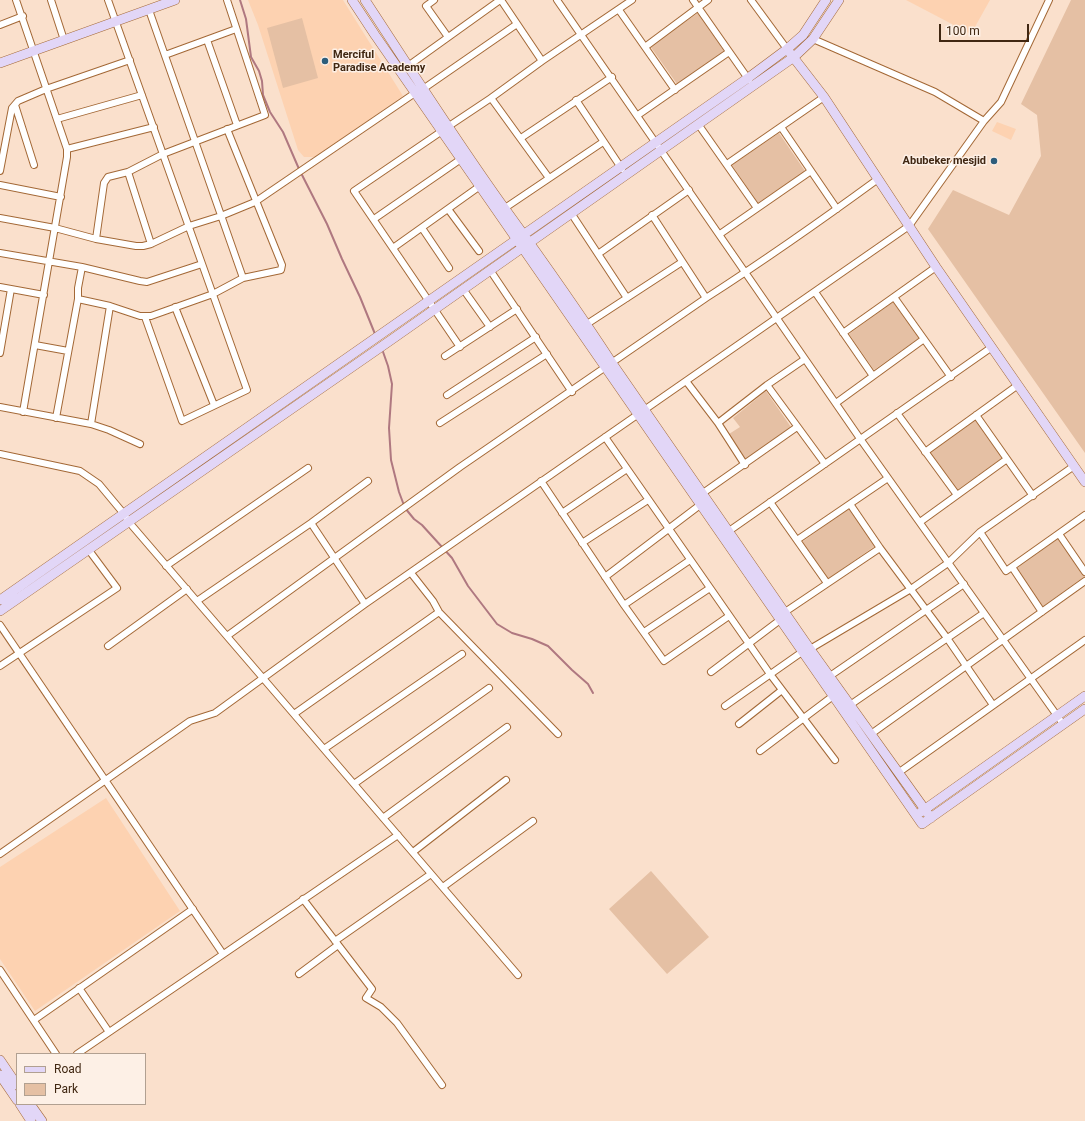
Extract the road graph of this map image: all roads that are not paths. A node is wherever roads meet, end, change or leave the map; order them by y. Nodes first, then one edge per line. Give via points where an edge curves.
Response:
1 (16, 0) edge
2 (51, 0) edge
3 (108, 0) edge
4 (175, 0) edge
5 (227, 0) edge
6 (352, 0) edge
7 (365, 0) edge
8 (434, 0) edge
9 (500, 0) edge
10 (558, 0) edge
11 (632, 0) edge
12 (692, 0) edge
13 (708, 0) edge
14 (751, 0) edge
15 (826, 0) edge
16 (839, 0) edge
17 (1049, 0) edge
18 (698, 8) junction
19 (149, 10) junction
20 (619, 10) junction
21 (23, 16) junction
22 (116, 22) junction
23 (517, 24) junction
24 (0, 25) edge
25 (236, 29) junction
26 (384, 30) junction
27 (581, 35) junction
28 (375, 36) junction
29 (448, 37) junction
30 (813, 39) junction
31 (64, 40) junction
32 (207, 40) junction
33 (645, 47) junction
34 (787, 49) junction
35 (33, 51) junction
36 (729, 52) junction
37 (165, 56) junction
38 (794, 57) junction
39 (130, 60) junction
40 (542, 61) junction
41 (0, 63) edge
42 (408, 66) junction
43 (612, 77) junction
44 (750, 82) junction
45 (46, 89) junction
46 (675, 90) junction
47 (419, 91) junction
48 (142, 95) junction
49 (824, 97) junction
50 (491, 98) junction
51 (576, 100) junction
52 (15, 105) junction
53 (638, 115) junction
54 (57, 119) junction
55 (984, 121) junction
56 (698, 124) junction
57 (237, 125) junction
58 (154, 127) junction
59 (781, 127) junction
60 (445, 128) junction
61 (227, 129) junction
62 (521, 138) junction
63 (195, 142) junction
64 (603, 142) junction
65 (659, 146) junction
66 (67, 149) junction
67 (163, 154) junction
68 (461, 159) junction
69 (727, 164) junction
70 (34, 165) dead end
71 (0, 171) edge
72 (623, 171) junction
73 (811, 171) junction
74 (128, 172) junction
75 (550, 178) junction
76 (878, 179) junction
77 (0, 186) edge
78 (480, 186) junction
79 (689, 190) junction
80 (61, 197) junction
81 (255, 202) junction
82 (505, 208) junction
83 (758, 208) junction
84 (448, 209) junction
85 (837, 209) junction
86 (571, 212) junction
87 (221, 216) junction
88 (652, 216) junction
89 (0, 218) edge
90 (374, 219) junction
91 (189, 226) junction
92 (909, 226) junction
93 (55, 228) junction
94 (422, 228) junction
95 (720, 234) junction
96 (527, 238) junction
97 (96, 239) junction
98 (151, 244) junction
99 (519, 244) junction
100 (393, 248) junction
101 (478, 251) dead end
102 (0, 253) edge
103 (598, 254) junction
104 (50, 261) junction
105 (682, 262) junction
106 (202, 264) junction
107 (82, 267) junction
108 (936, 267) junction
109 (449, 268) dead end
110 (490, 270) junction
111 (746, 272) junction
112 (243, 278) junction
113 (0, 287) edge
114 (11, 289) junction
115 (463, 289) junction
116 (815, 292) junction
117 (213, 294) junction
118 (44, 295) junction
119 (894, 297) junction
120 (627, 298) junction
121 (706, 298) junction
122 (78, 299) junction
123 (429, 301) junction
124 (110, 306) junction
125 (175, 307) junction
126 (435, 309) junction
127 (517, 309) junction
128 (145, 317) junction
129 (777, 318) junction
130 (587, 324) junction
131 (490, 327) junction
132 (843, 333) junction
133 (536, 337) junction
134 (924, 339) junction
135 (35, 345) junction
136 (460, 346) junction
137 (992, 347) junction
138 (68, 351) junction
139 (0, 353) edge
140 (547, 354) junction
141 (445, 356) dead end
142 (805, 359) junction
143 (609, 365) junction
144 (873, 376) junction
145 (951, 377) junction
146 (686, 380) junction
147 (767, 385) junction
148 (1018, 385) junction
149 (572, 392) junction
150 (448, 395) dead end
151 (836, 403) junction
152 (214, 405) junction
153 (0, 407) edge
154 (23, 412) junction
155 (641, 412) junction
156 (897, 413) junction
157 (976, 415) junction
158 (56, 418) junction
159 (440, 423) dead end
160 (718, 423) junction
161 (91, 424) junction
162 (797, 427) junction
163 (604, 437) junction
164 (861, 440) junction
165 (140, 444) dead end
166 (925, 452) junction
167 (0, 454) edge
168 (1007, 460) junction
169 (824, 464) junction
170 (745, 465) junction
171 (1074, 466) junction
172 (308, 468) dead end
173 (627, 469) junction
174 (888, 478) junction
175 (368, 481) dead end
176 (541, 481) junction
177 (1085, 482) edge
178 (703, 493) junction
179 (957, 495) junction
180 (1033, 496) junction
181 (648, 500) junction
182 (770, 502) junction
183 (850, 504) junction
184 (700, 505) junction
185 (562, 513) junction
186 (1085, 515) edge
187 (126, 518) junction
188 (920, 522) junction
189 (311, 523) junction
190 (668, 529) junction
191 (729, 531) junction
192 (980, 532) junction
193 (1059, 534) junction
194 (797, 540) junction
195 (582, 543) junction
196 (880, 548) junction
197 (88, 549) junction
198 (334, 558) junction
199 (690, 560) junction
200 (948, 563) junction
201 (166, 566) junction
202 (1012, 567) junction
203 (1085, 572) edge
204 (411, 573) junction
205 (605, 577) junction
206 (1085, 581) edge
207 (827, 583) junction
208 (964, 584) junction
209 (710, 588) junction
210 (187, 589) junction
211 (911, 589) junction
212 (0, 600) edge
213 (197, 601) junction
214 (365, 604) junction
215 (624, 605) junction
216 (927, 610) junction
217 (0, 611) edge
218 (439, 612) junction
219 (785, 612) junction
220 (1042, 612) junction
221 (984, 613) junction
222 (729, 616) junction
223 (780, 620) junction
224 (0, 624) edge
225 (644, 632) junction
226 (227, 636) junction
227 (947, 638) junction
228 (1003, 640) junction
229 (1085, 640) edge
230 (749, 644) junction
231 (108, 646) dead end
232 (806, 650) junction
233 (19, 653) junction
234 (462, 654) dead end
235 (0, 666) edge
236 (966, 666) junction
237 (711, 672) dead end
238 (770, 674) junction
239 (830, 676) junction
240 (263, 678) junction
241 (1031, 679) junction
242 (489, 688) dead end
243 (782, 690) junction
244 (833, 696) junction
245 (1085, 696) edge
246 (850, 705) junction
247 (993, 705) junction
248 (725, 706) dead end
249 (1085, 709) edge
250 (294, 714) junction
251 (1057, 716) junction
252 (803, 717) junction
253 (739, 724) dead end
254 (1063, 724) junction
255 (508, 727) dead end
256 (558, 734) dead end
257 (871, 734) junction
258 (324, 749) junction
259 (760, 751) dead end
260 (835, 760) dead end
261 (898, 773) junction
262 (106, 780) junction
263 (506, 780) dead end
264 (354, 784) junction
265 (925, 809) junction
266 (916, 816) junction
267 (383, 818) junction
268 (931, 818) junction
269 (533, 821) dead end
270 (398, 835) junction
271 (413, 852) junction
272 (0, 854) edge
273 (431, 874) junction
274 (443, 887) junction
275 (303, 899) junction
276 (193, 909) junction
277 (337, 943) junction
278 (223, 954) junction
279 (0, 970) edge
280 (299, 974) dead end
281 (518, 975) dead end
282 (79, 988) junction
283 (34, 1020) junction
284 (109, 1032) junction
285 (55, 1053) edge
286 (78, 1053) edge
287 (0, 1060) edge
288 (0, 1075) edge
289 (16, 1084) edge
290 (442, 1084) dead end
291 (16, 1098) edge
292 (21, 1105) edge
293 (31, 1105) edge
294 (31, 1121) edge
295 (42, 1121) edge

1 - 21 street
2 - 31 street
3 - 22 street
4 - 19 street
5 - 25 street
6 - 28 street
7 - 26 street
8 - 29 street via 426,6
9 - 23 street
9 - 29 street
10 - 27 street
11 - 20 street
12 - 18 street
13 - 18 street
14 - 34 street
15 - 34 street via 803,35
16 - 30 street
17 - 55 street via 1001,102
18 - 33 street
18 - 36 street
19 - 22 street
19 - 37 street
20 - 27 street
20 - 33 street
21 - 24 street
21 - 35 street
22 - 31 street
22 - 39 street
23 - 40 street
23 - 47 street
25 - 32 street
25 - 57 street via 265,115
26 - 28 street
26 - 42 street
27 - 40 street
27 - 43 street
28 - 47 street
29 - 42 street
30 - 38 street
30 - 55 street via 935,92
31 - 35 street
32 - 37 street
32 - 57 street
33 - 46 street
34 - 38 street
34 - 44 street
35 - 41 street
35 - 45 street
36 - 44 street
36 - 46 street
37 - 63 street
38 - 44 street
38 - 49 street
39 - 45 street
39 - 48 street
40 - 50 street
42 - 47 street
43 - 51 street
43 - 53 street
44 - 56 street
44 - 65 street
45 - 52 street via 18,101
45 - 54 street
46 - 53 street
47 - 60 street
47 - 81 street
48 - 54 street
48 - 58 street
49 - 59 street
49 - 76 street
50 - 60 street
50 - 62 street
51 - 62 street
51 - 64 street
52 - 70 street
52 - 71 street via 12,108
53 - 65 street
54 - 66 street
55 - 92 street
56 - 65 street
56 - 69 street
57 - 61 street
58 - 66 street
58 - 67 street
59 - 69 street
59 - 73 street
60 - 68 street
60 - 82 street
60 - 90 street via 354,191
61 - 63 street
61 - 81 street
62 - 75 street
63 - 67 street
63 - 87 street
64 - 72 street
64 - 75 street
65 - 72 street
65 - 79 street
66 - 80 street
67 - 74 street
67 - 91 street
68 - 78 street
68 - 90 street
69 - 83 street
72 - 86 street
72 - 96 street
73 - 83 street
73 - 85 street
74 - 97 street via 106,179
74 - 98 street
75 - 82 street
76 - 85 street
76 - 92 street
77 - 80 street
78 - 84 street
78 - 99 street
79 - 88 street
79 - 95 street
80 - 93 street
81 - 87 street
81 - 112 street via 282,268 280,271
82 - 96 street
83 - 95 street
84 - 94 street
84 - 101 street
85 - 111 street
86 - 96 street
86 - 103 street
87 - 91 street
87 - 112 street
88 - 103 street
88 - 105 street
89 - 93 street
90 - 100 street
91 - 98 street
91 - 106 street
92 - 108 street
92 - 116 street
93 - 97 street
93 - 104 street
94 - 100 street
94 - 109 street
95 - 111 street
96 - 99 street
96 - 130 street
97 - 98 street via 143,246
99 - 110 street
99 - 123 street
99 - 143 street
100 - 123 street
102 - 104 street
103 - 120 street
104 - 107 street
104 - 118 street
105 - 120 street
105 - 121 street
106 - 107 street via 147,282
106 - 117 street
107 - 122 street
108 - 119 street
108 - 137 street
110 - 115 street
110 - 127 street
111 - 121 street
111 - 129 street
112 - 117 street
113 - 114 street
114 - 118 street
114 - 139 street
115 - 126 street
115 - 131 street
116 - 129 street
116 - 132 street
117 - 125 street
117 - 152 street via 247,390
118 - 135 street
119 - 132 street
119 - 134 street
120 - 130 street
121 - 143 street
122 - 124 street
122 - 138 street
123 - 126 street
123 - 187 street
124 - 128 street
124 - 161 street
125 - 128 street
125 - 152 street
126 - 136 street
126 - 187 street
127 - 131 street
127 - 133 street
128 - 152 street via 182,421
129 - 142 street
129 - 146 street
130 - 143 street
131 - 136 street
132 - 144 street
133 - 140 street
133 - 150 street
134 - 144 street
134 - 145 street
135 - 138 street
135 - 154 street
136 - 141 street
137 - 145 street
137 - 148 street
138 - 158 street
140 - 149 street
140 - 159 street
142 - 147 street
142 - 151 street
143 - 149 street
143 - 155 street
144 - 151 street
145 - 156 street
146 - 155 street
146 - 160 street
147 - 160 street
147 - 162 street
148 - 157 street
148 - 171 street
149 - 198 street via 460,467
151 - 164 street
153 - 154 street
154 - 158 street
155 - 163 street
155 - 178 street
155 - 184 street
156 - 164 street
156 - 166 street
157 - 166 street
157 - 168 street
158 - 161 street
160 - 170 street
161 - 165 street
162 - 169 street
162 - 170 street
163 - 173 street
163 - 176 street
164 - 169 street
164 - 174 street
166 - 179 street
167 - 187 street via 80,471 99,484
168 - 179 street
168 - 180 street
169 - 182 street
170 - 178 street
171 - 177 street
171 - 180 street
172 - 201 street
173 - 181 street
173 - 185 street
174 - 183 street
174 - 188 street
175 - 189 street
176 - 185 street
176 - 204 street
178 - 191 street
179 - 188 street
180 - 192 street
181 - 190 street
181 - 195 street
182 - 191 street
182 - 194 street
183 - 194 street
183 - 196 street
184 - 190 street
184 - 223 street
185 - 195 street
186 - 193 street
187 - 197 street
187 - 201 street
187 - 212 street
188 - 200 street
189 - 198 street
189 - 213 street
190 - 199 street
190 - 205 street
191 - 219 street
192 - 200 street
192 - 202 street via 1006,571
193 - 202 street
193 - 203 street
194 - 207 street
195 - 205 street
196 - 207 street
196 - 211 street
197 - 217 street
197 - 233 street via 117,588
198 - 214 street
198 - 226 street
199 - 209 street
199 - 215 street
200 - 208 street
200 - 211 street
201 - 210 street
202 - 220 street
204 - 214 street
204 - 218 street
205 - 215 street
206 - 220 street
207 - 219 street
208 - 216 street
208 - 221 street
209 - 222 street
209 - 225 street
210 - 213 street
210 - 231 street
211 - 216 street
211 - 232 street
213 - 226 street
214 - 240 street
215 - 225 street
216 - 227 street
216 - 239 street
218 - 250 street
218 - 256 street
219 - 232 street
220 - 228 street
221 - 227 street
221 - 228 street
222 - 225 street via 664,661
222 - 230 street
223 - 230 street
223 - 232 street
224 - 233 street
226 - 240 street
227 - 236 street
227 - 246 street
228 - 236 street
228 - 241 street
229 - 241 street
230 - 237 street
230 - 238 street
232 - 238 street
232 - 239 street
232 - 244 street
233 - 235 street
233 - 262 street
234 - 258 street
236 - 247 street
236 - 257 street
238 - 243 street
238 - 248 street
239 - 246 street
240 - 250 street
240 - 262 street via 215,713 190,721
241 - 247 street
241 - 251 street
242 - 264 street
243 - 252 street
243 - 253 street
244 - 252 street
244 - 266 street
245 - 251 street
246 - 257 street
247 - 261 street
249 - 254 street
250 - 258 street
251 - 254 street
251 - 265 street
252 - 259 street
252 - 260 street
254 - 268 street
255 - 267 street
257 - 261 street
258 - 264 street
261 - 265 street
262 - 272 street
262 - 276 street
263 - 271 street
264 - 267 street
265 - 266 street
265 - 268 street
266 - 268 street via 922,824
267 - 270 street
269 - 274 street
270 - 271 street
270 - 275 street
271 - 273 street
273 - 274 street
273 - 277 street
274 - 281 street
275 - 277 street
275 - 278 street
276 - 278 street
276 - 282 street
277 - 280 street
277 - 290 street via 372,989 366,998 381,1007 397,1023
278 - 284 street
279 - 283 street
282 - 283 street
282 - 284 street
283 - 285 street
284 - 286 street
287 - 289 street
288 - 291 street
292 - 294 street
293 - 295 street

